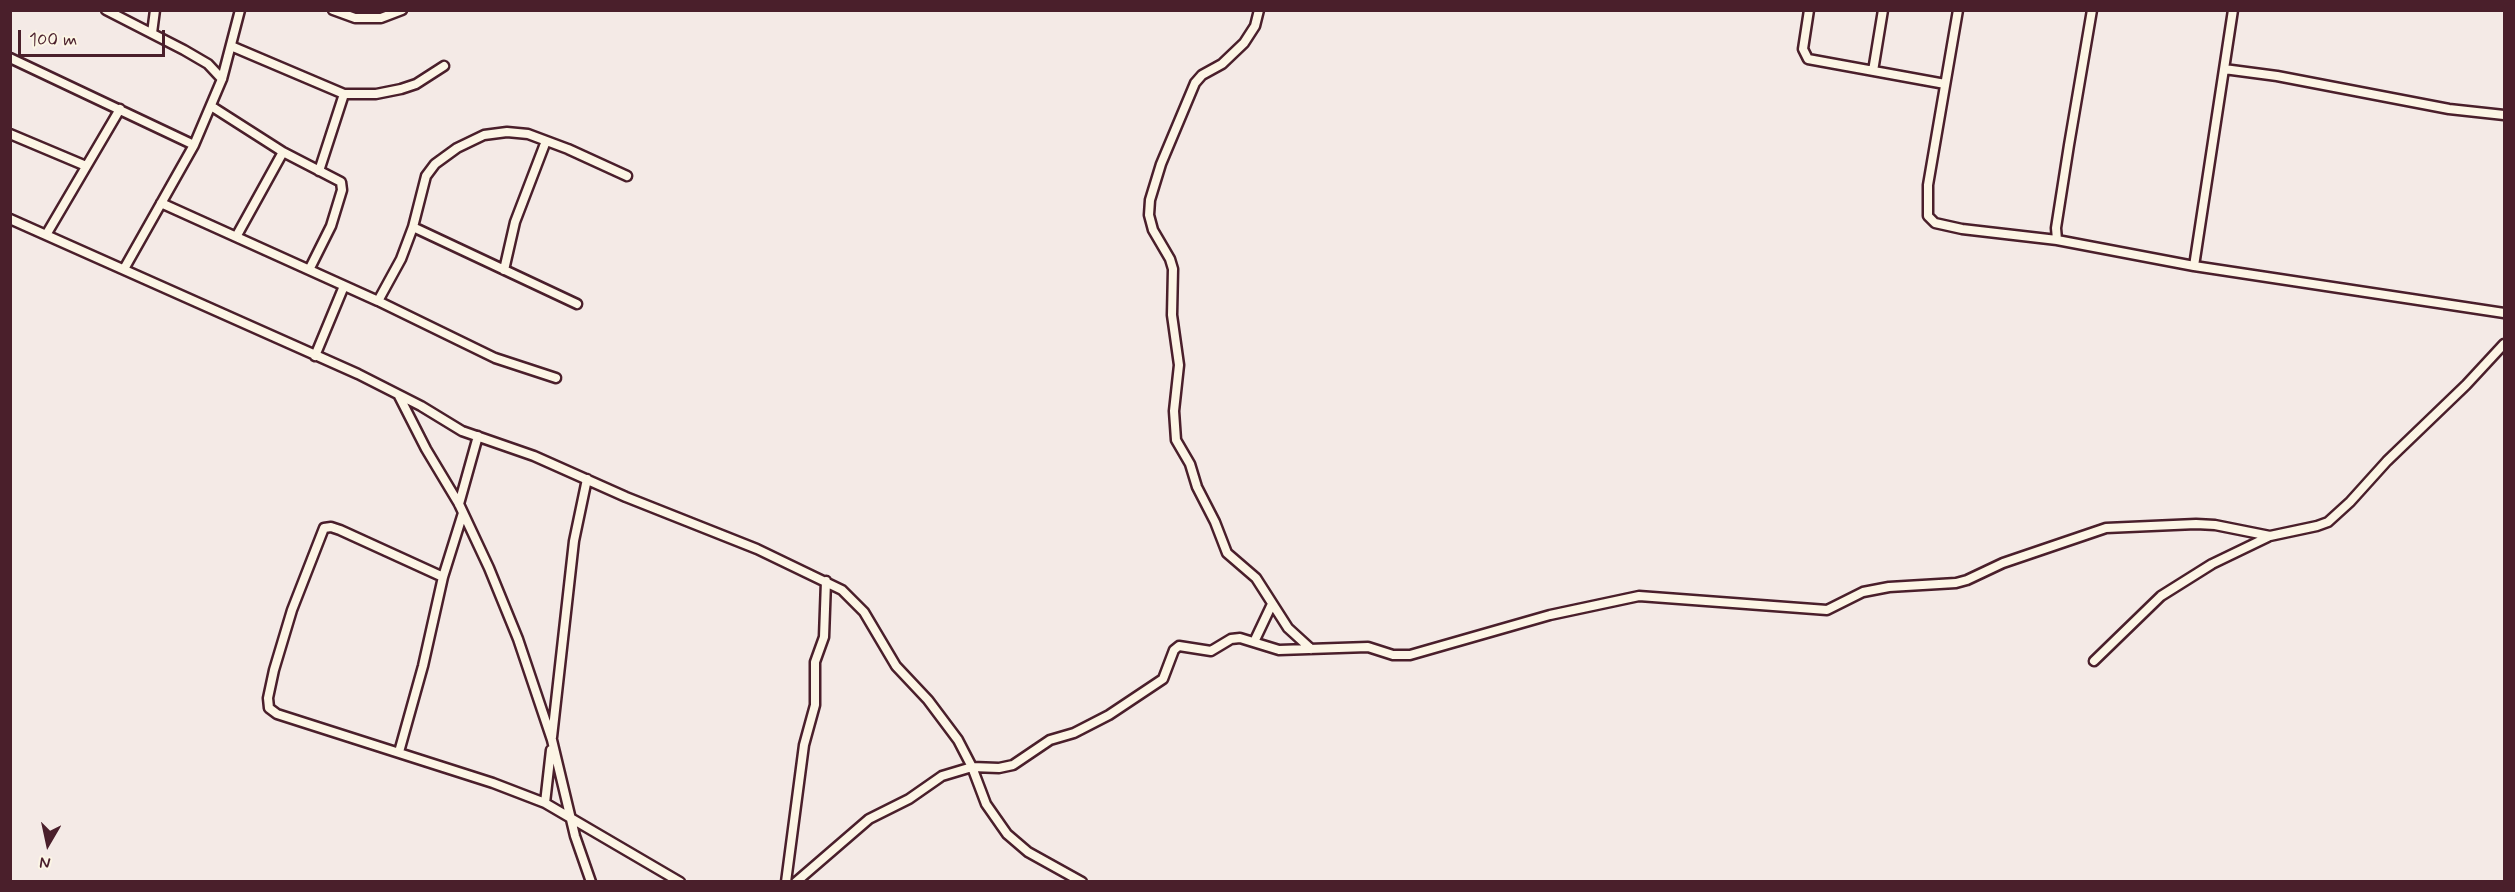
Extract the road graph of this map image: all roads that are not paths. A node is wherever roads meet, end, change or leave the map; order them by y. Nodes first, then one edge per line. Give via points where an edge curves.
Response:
1 (106, 10) edge
2 (155, 10) edge
3 (240, 10) edge
4 (333, 10) edge
5 (402, 10) edge
6 (1259, 10) edge
7 (1809, 10) edge
8 (1883, 10) edge
9 (1958, 10) edge
10 (2092, 10) edge
11 (2233, 10) edge
12 (152, 33) junction
13 (231, 46) junction
14 (10, 58) edge
15 (444, 66) dead end
16 (2224, 69) junction
17 (1873, 71) junction
18 (222, 79) junction
19 (1945, 84) junction
20 (344, 94) junction
21 (211, 106) junction
22 (120, 110) junction
23 (2505, 115) edge
24 (10, 134) edge
25 (546, 141) junction
26 (194, 145) junction
27 (283, 152) junction
28 (86, 166) junction
29 (319, 171) junction
30 (627, 176) dead end
31 (161, 203) junction
32 (10, 219) edge
33 (413, 227) junction
34 (46, 235) junction
35 (236, 237) junction
36 (2057, 240) junction
37 (2194, 266) junction
38 (124, 269) junction
39 (309, 270) junction
40 (504, 270) junction
41 (344, 286) junction
42 (378, 301) junction
43 (577, 304) dead end
44 (2505, 313) edge
45 (2505, 344) edge
46 (315, 356) junction
47 (556, 378) dead end
48 (399, 396) junction
49 (478, 436) junction
50 (587, 479) junction
51 (461, 508) junction
52 (2270, 536) junction
53 (443, 577) junction
54 (826, 581) junction
55 (1272, 604) junction
56 (1254, 642) junction
57 (1311, 650) junction
58 (2094, 661) dead end
59 (552, 740) junction
60 (399, 752) junction
61 (972, 766) junction
62 (545, 803) junction
63 (571, 817) junction
64 (591, 882) edge
65 (680, 882) edge
66 (786, 882) edge
67 (796, 882) edge
68 (1082, 882) edge

1 - 12 street
2 - 12 street
3 - 13 street
4 - 5 street via 355,18 381,18
6 - 55 street via 1244,43 1195,83 1159,171 1149,215 1173,269 1172,315 1179,365 1174,411 1176,440 1227,553 1256,578
7 - 17 street via 1803,49 1808,59
8 - 17 street
9 - 19 street
10 - 36 street
11 - 16 street
12 - 18 street via 207,64
13 - 18 street
13 - 20 street
14 - 22 street
15 - 20 street via 401,89
16 - 23 street via 2449,109
16 - 37 street
17 - 19 street
18 - 21 street
19 - 36 street via 1928,185 1928,216 1935,223 1962,229
20 - 29 street
21 - 26 street
21 - 27 street
22 - 26 street
22 - 28 street
24 - 28 street
25 - 30 street
25 - 33 street via 507,132 484,135 457,148 426,176
25 - 40 street via 515,222
26 - 31 street
27 - 29 street
27 - 35 street
28 - 34 street
29 - 39 street via 341,182 342,190 331,226
31 - 35 street
31 - 38 street
32 - 34 street
33 - 40 street
33 - 42 street
34 - 38 street
35 - 39 street
36 - 37 street
37 - 44 street
38 - 46 street
39 - 41 street
40 - 43 street
41 - 42 street
41 - 46 street
42 - 47 street via 495,358
45 - 52 street via 2328,522
46 - 48 street
48 - 49 street
48 - 51 street
49 - 50 street
49 - 51 street
50 - 54 street
50 - 59 street via 574,541
51 - 53 street
51 - 59 street via 518,639
52 - 57 street via 2215,525 2106,528 1988,568 1967,580 1889,586 1863,592 1827,610 1639,596 1550,615 1410,655 1393,655 1368,647
52 - 58 street via 2211,564 2161,596
53 - 60 street
53 - 60 street via 340,530 324,528 274,670 268,698 269,708 277,714
54 - 61 street via 842,590 864,612 896,666 928,700
54 - 66 street via 824,637 815,662 815,705 804,745
55 - 56 street
55 - 57 street via 1292,633
56 - 57 street via 1279,650
56 - 61 street via 1235,638 1211,651 1176,647 1163,679 1109,715 1050,740 1013,765
59 - 62 street
59 - 63 street
60 - 62 street
61 - 67 street via 942,776 909,799 869,819
61 - 68 street via 986,804 1007,834 1028,852
62 - 63 street
63 - 64 street
63 - 65 street

